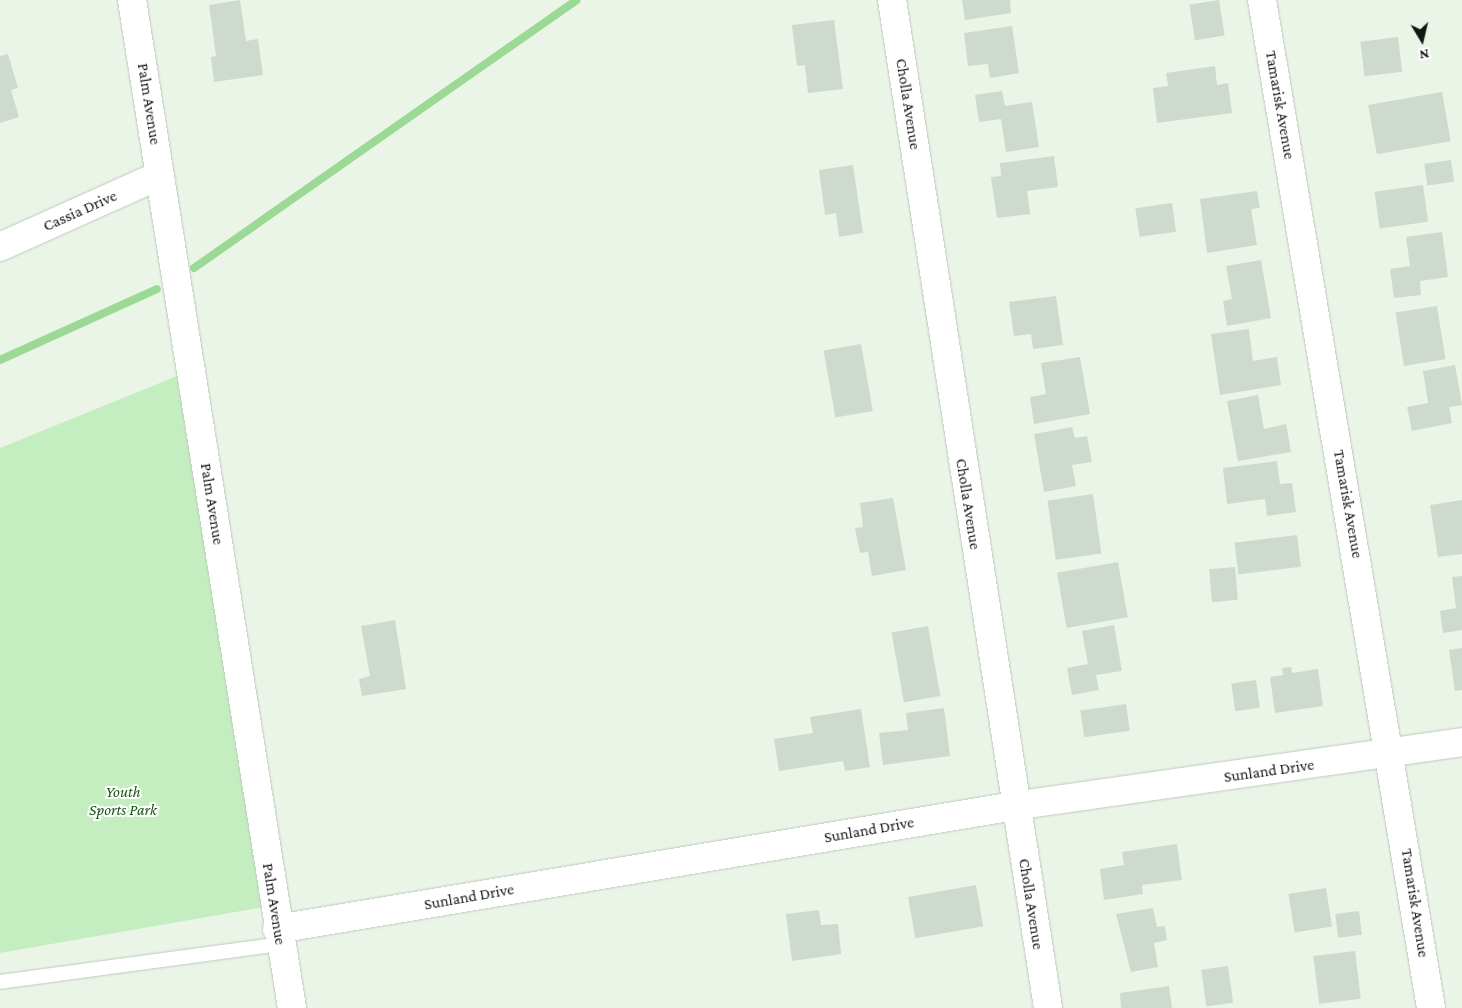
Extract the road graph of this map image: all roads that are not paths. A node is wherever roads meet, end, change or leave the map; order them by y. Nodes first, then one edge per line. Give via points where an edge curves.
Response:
1 (132, 0) edge
2 (892, 0) edge
3 (1262, 0) edge
4 (160, 175) junction
5 (0, 247) edge
6 (1462, 742) edge
7 (1391, 754) junction
8 (1014, 806) junction
9 (278, 936) junction
10 (0, 982) edge
11 (292, 1008) edge
12 (1048, 1008) edge
13 (1431, 1008) edge

1 - 4 street, Palm Avenue
2 - 8 street, Cholla Avenue
3 - 7 street, Tamarisk Avenue
4 - 5 street, Cassia Drive
4 - 9 street, Palm Avenue
6 - 7 street, Sunland Drive
7 - 8 street, Sunland Drive
7 - 13 street, Tamarisk Avenue
8 - 9 street, Sunland Drive
8 - 12 street, Cholla Avenue
9 - 10 lane
9 - 11 street, Palm Avenue

